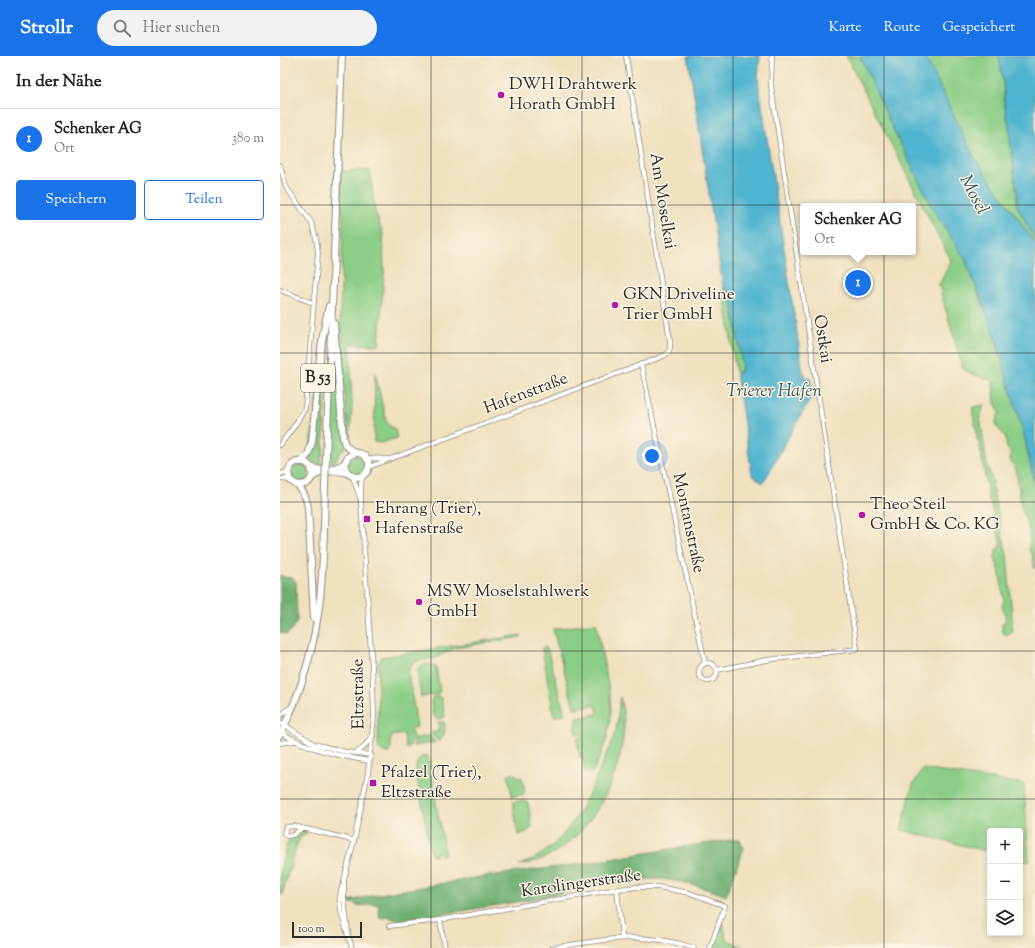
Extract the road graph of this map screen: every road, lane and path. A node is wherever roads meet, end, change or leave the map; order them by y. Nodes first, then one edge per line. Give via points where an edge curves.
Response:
1 (342, 56) edge
2 (626, 56) edge
3 (772, 56) edge
4 (280, 165) edge
5 (280, 185) edge
6 (286, 187) junction
7 (280, 290) edge
8 (333, 293) junction
9 (313, 303) junction
10 (332, 303) junction
11 (670, 350) joint
12 (641, 364) junction
13 (280, 445) edge
14 (355, 453) junction
15 (367, 458) junction
16 (389, 459) junction
17 (301, 461) junction
18 (345, 463) junction
19 (369, 467) junction
20 (311, 468) junction
21 (288, 472) junction
22 (280, 474) edge
23 (350, 475) junction
24 (364, 476) junction
25 (312, 478) junction
26 (280, 479) edge
27 (290, 480) junction
28 (297, 485) junction
29 (361, 502) junction
30 (315, 630) junction
31 (705, 663) junction
32 (717, 670) junction
33 (294, 704) junction
34 (280, 716) edge
35 (282, 723) edge
36 (280, 733) edge
37 (373, 734) junction
38 (296, 741) junction
39 (280, 743) edge
40 (356, 753) junction
41 (371, 755) junction
42 (370, 762) junction
43 (302, 828) dead end
44 (354, 841) junction
45 (617, 889) junction
46 (440, 920) junction
47 (389, 926) dead end
48 (622, 937) junction
49 (352, 948) edge
50 (445, 948) edge
51 (552, 948) edge
52 (694, 948) edge
53 (710, 948) edge

1 - 8 main road, B 53
2 - 11 street, Am Moselkai
3 - 32 street, Ostkai via 771,86 857,649 767,660
4 - 6 street
5 - 6 street
6 - 9 street via 311,222 316,238 318,252
7 - 9 street
8 - 10 main road, B 53
8 - 17 main road, B 53 via 324,327 312,442 307,458
9 - 13 street via 304,408
10 - 14 main road, B 53 via 343,437 345,445
10 - 30 main road, B 53, bridge via 321,580
11 - 12 street, Hafenstraße via 665,356
12 - 16 street, Hafenstraße
12 - 31 street, Montanstraße
14 - 15 main road, B 53
14 - 18 main road via 348,457
15 - 16 street, Hafenstraße
15 - 19 main road
16 - 19 street, Hafenstraße
17 - 20 main road via 309,464
17 - 21 main road, B 53 via 292,464
18 - 20 main road via 326,469
18 - 23 main road via 345,469
19 - 24 main road
20 - 25 main road
21 - 22 street
21 - 27 main road
23 - 24 main road via 358,478
23 - 25 main road via 339,471 315,475
23 - 29 street, Eltzstraße
24 - 29 street, Eltzstraße
25 - 28 main road via 306,484
26 - 27 street
27 - 28 main road
28 - 30 main road via 303,491 308,508
29 - 37 street, Eltzstraße via 373,683
30 - 33 main road, B 53
31 - 32 street via 711,663
31 - 32 street via 699,671 706,681 713,679
33 - 34 street
33 - 35 main road, B 53
35 - 36 main road, B 53
35 - 40 street via 314,744
36 - 38 street
37 - 40 street
37 - 41 street, Eltzstraße
38 - 39 street
38 - 42 street via 326,752
40 - 41 street
41 - 42 street, Eltzstraße
42 - 44 street, Eltzstraße
43 - 44 street
44 - 49 street, Eltzstraße via 340,900
45 - 46 street, Karolingerstraße
45 - 48 street
45 - 53 street, Karolingerstraße via 658,887 690,893 725,906
46 - 47 street, Karolingerstraße
46 - 50 street
48 - 51 street
48 - 52 street via 655,938

